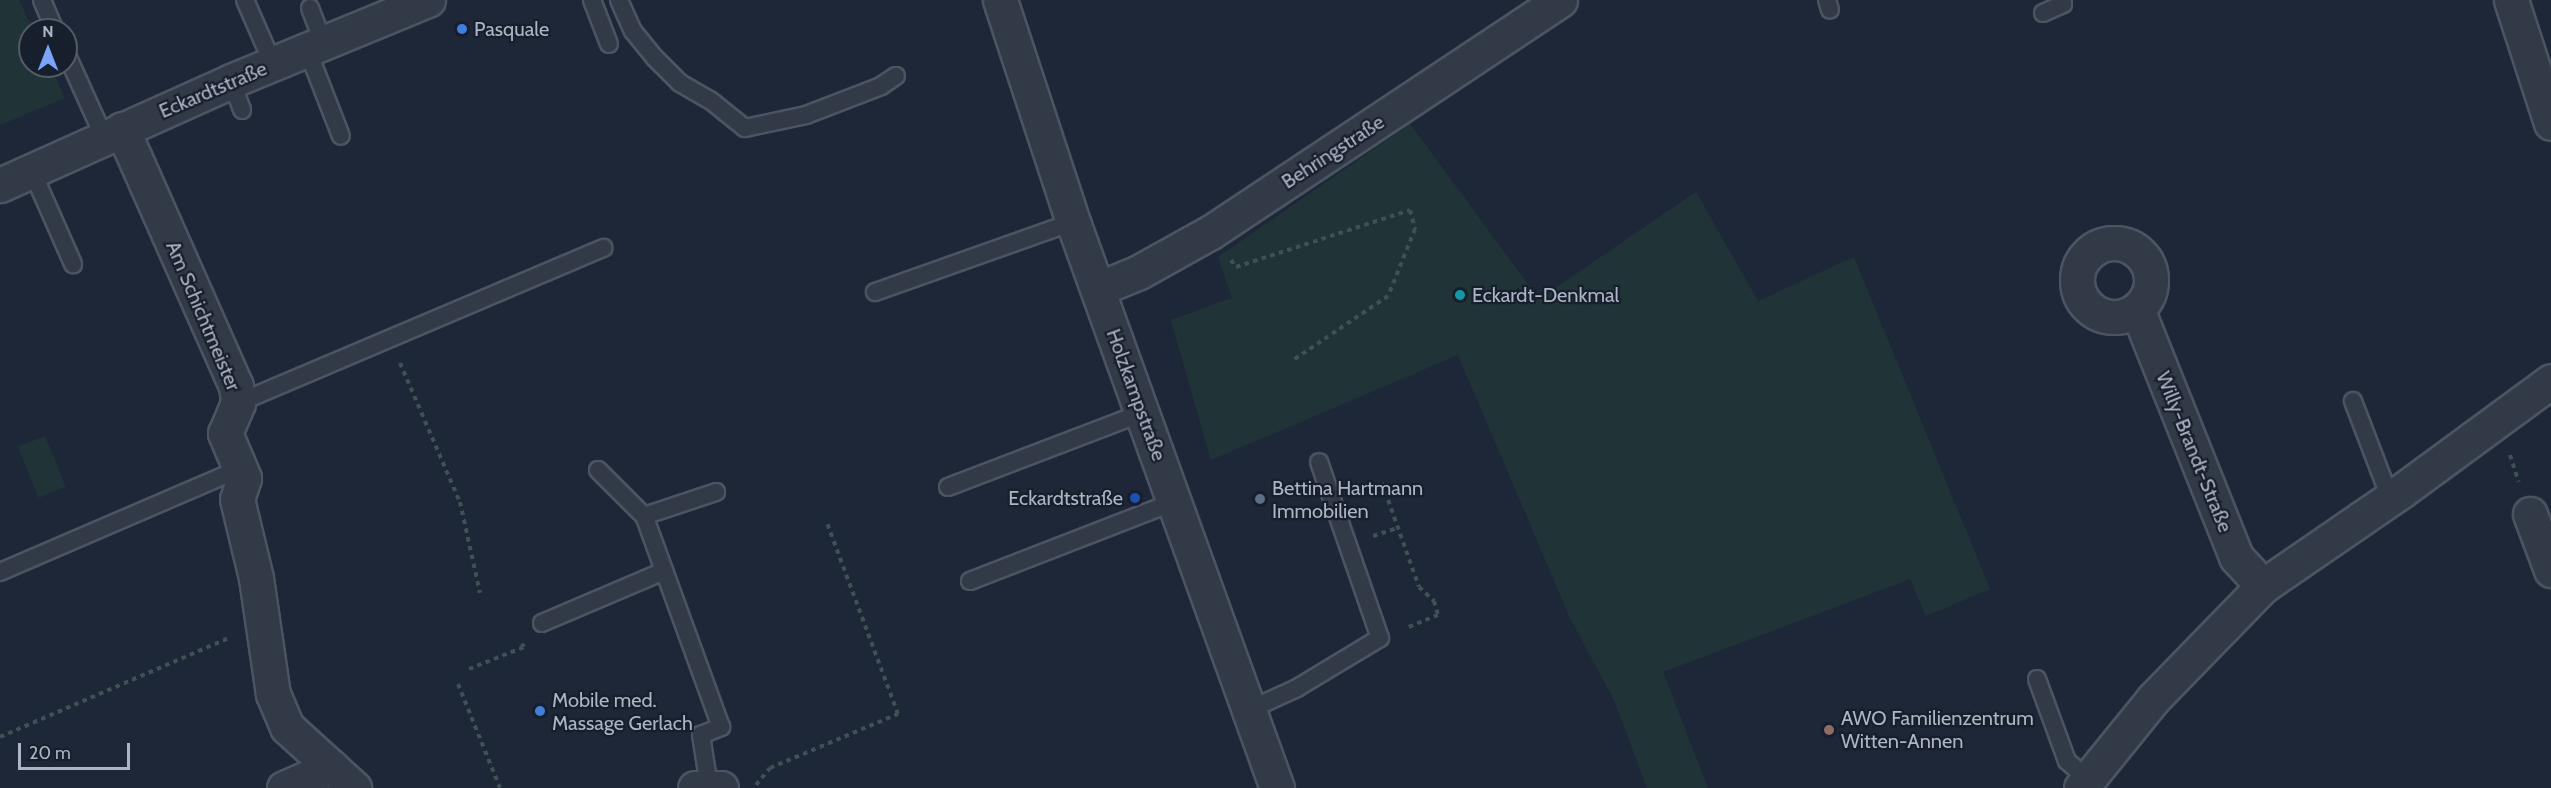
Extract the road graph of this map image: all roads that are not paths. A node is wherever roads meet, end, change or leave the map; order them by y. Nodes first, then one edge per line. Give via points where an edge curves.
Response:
1 (42, 0) edge
2 (245, 0) edge
3 (428, 0) edge
4 (592, 0) edge
5 (619, 0) edge
6 (1000, 0) edge
7 (1560, 0) edge
8 (2062, 0) edge
9 (2511, 0) edge
10 (310, 8) dead end
11 (2043, 13) dead end
12 (50, 18) edge
13 (609, 44) dead end
14 (315, 46) junction
15 (273, 64) junction
16 (78, 73) edge
17 (896, 76) dead end
18 (2551, 123) edge
19 (113, 133) junction
20 (341, 136) dead end
21 (32, 171) junction
22 (0, 185) edge
23 (1073, 222) junction
24 (603, 248) dead end
25 (73, 264) dead end
26 (1098, 288) junction
27 (874, 292) dead end
28 (2137, 309) dead end
29 (2551, 381) edge
30 (2353, 401) dead end
31 (238, 403) junction
32 (1142, 413) junction
33 (1320, 462) dead end
34 (239, 469) junction
35 (598, 470) dead end
36 (948, 487) dead end
37 (716, 492) dead end
38 (2395, 495) junction
39 (1174, 502) junction
40 (2530, 514) road end
41 (644, 516) junction
42 (2551, 570) edge
43 (664, 571) junction
44 (0, 572) edge
45 (970, 581) dead end
46 (2263, 586) junction
47 (542, 623) road end
48 (2037, 679) dead end
49 (1249, 710) junction
50 (343, 777) edge
51 (2084, 784) edge
52 (709, 787) edge
53 (284, 788) edge
54 (1277, 788) edge

1 - 12 lane
2 - 15 lane
3 - 14 street, Eckardtstraße
4 - 13 lane
5 - 17 lane via 633,31 655,58 680,83 710,100 745,128 806,115 881,86
6 - 23 street, Holzkampstraße
7 - 26 street, Behringstraße via 1211,232 1139,272
8 - 11 lane via 2063,4
9 - 18 street
10 - 14 lane
14 - 15 street, Eckardtstraße
14 - 20 lane
15 - 19 street, Eckardtstraße via 237,96
16 - 19 lane
19 - 21 street, Eckardtstraße
19 - 31 street, Am Schichtmeister via 237,386
21 - 22 street, Eckardtstraße
21 - 25 lane
23 - 26 street, Holzkampstraße
23 - 27 lane
24 - 31 lane
26 - 32 street, Holzkampstraße
28 - 46 street, Willy-Brandt-Straße via 2236,557
29 - 38 street
30 - 38 lane
31 - 34 street, Am Schichtmeister via 225,433
32 - 36 lane
32 - 39 street, Holzkampstraße
33 - 49 lane via 1380,639 1297,688
34 - 44 lane
34 - 50 street, Am Schichtmeister via 244,478 237,499 256,578 273,694 287,727
35 - 41 lane
37 - 41 lane
38 - 46 street
39 - 45 lane
39 - 49 street, Holzkampstraße
40 - 42 street
41 - 43 lane
43 - 47 lane
43 - 52 lane via 721,727 701,735
46 - 51 street via 2153,699
48 - 51 lane via 2067,761
49 - 54 street, Holzkampstraße
50 - 53 street, Am Schichtmeister

